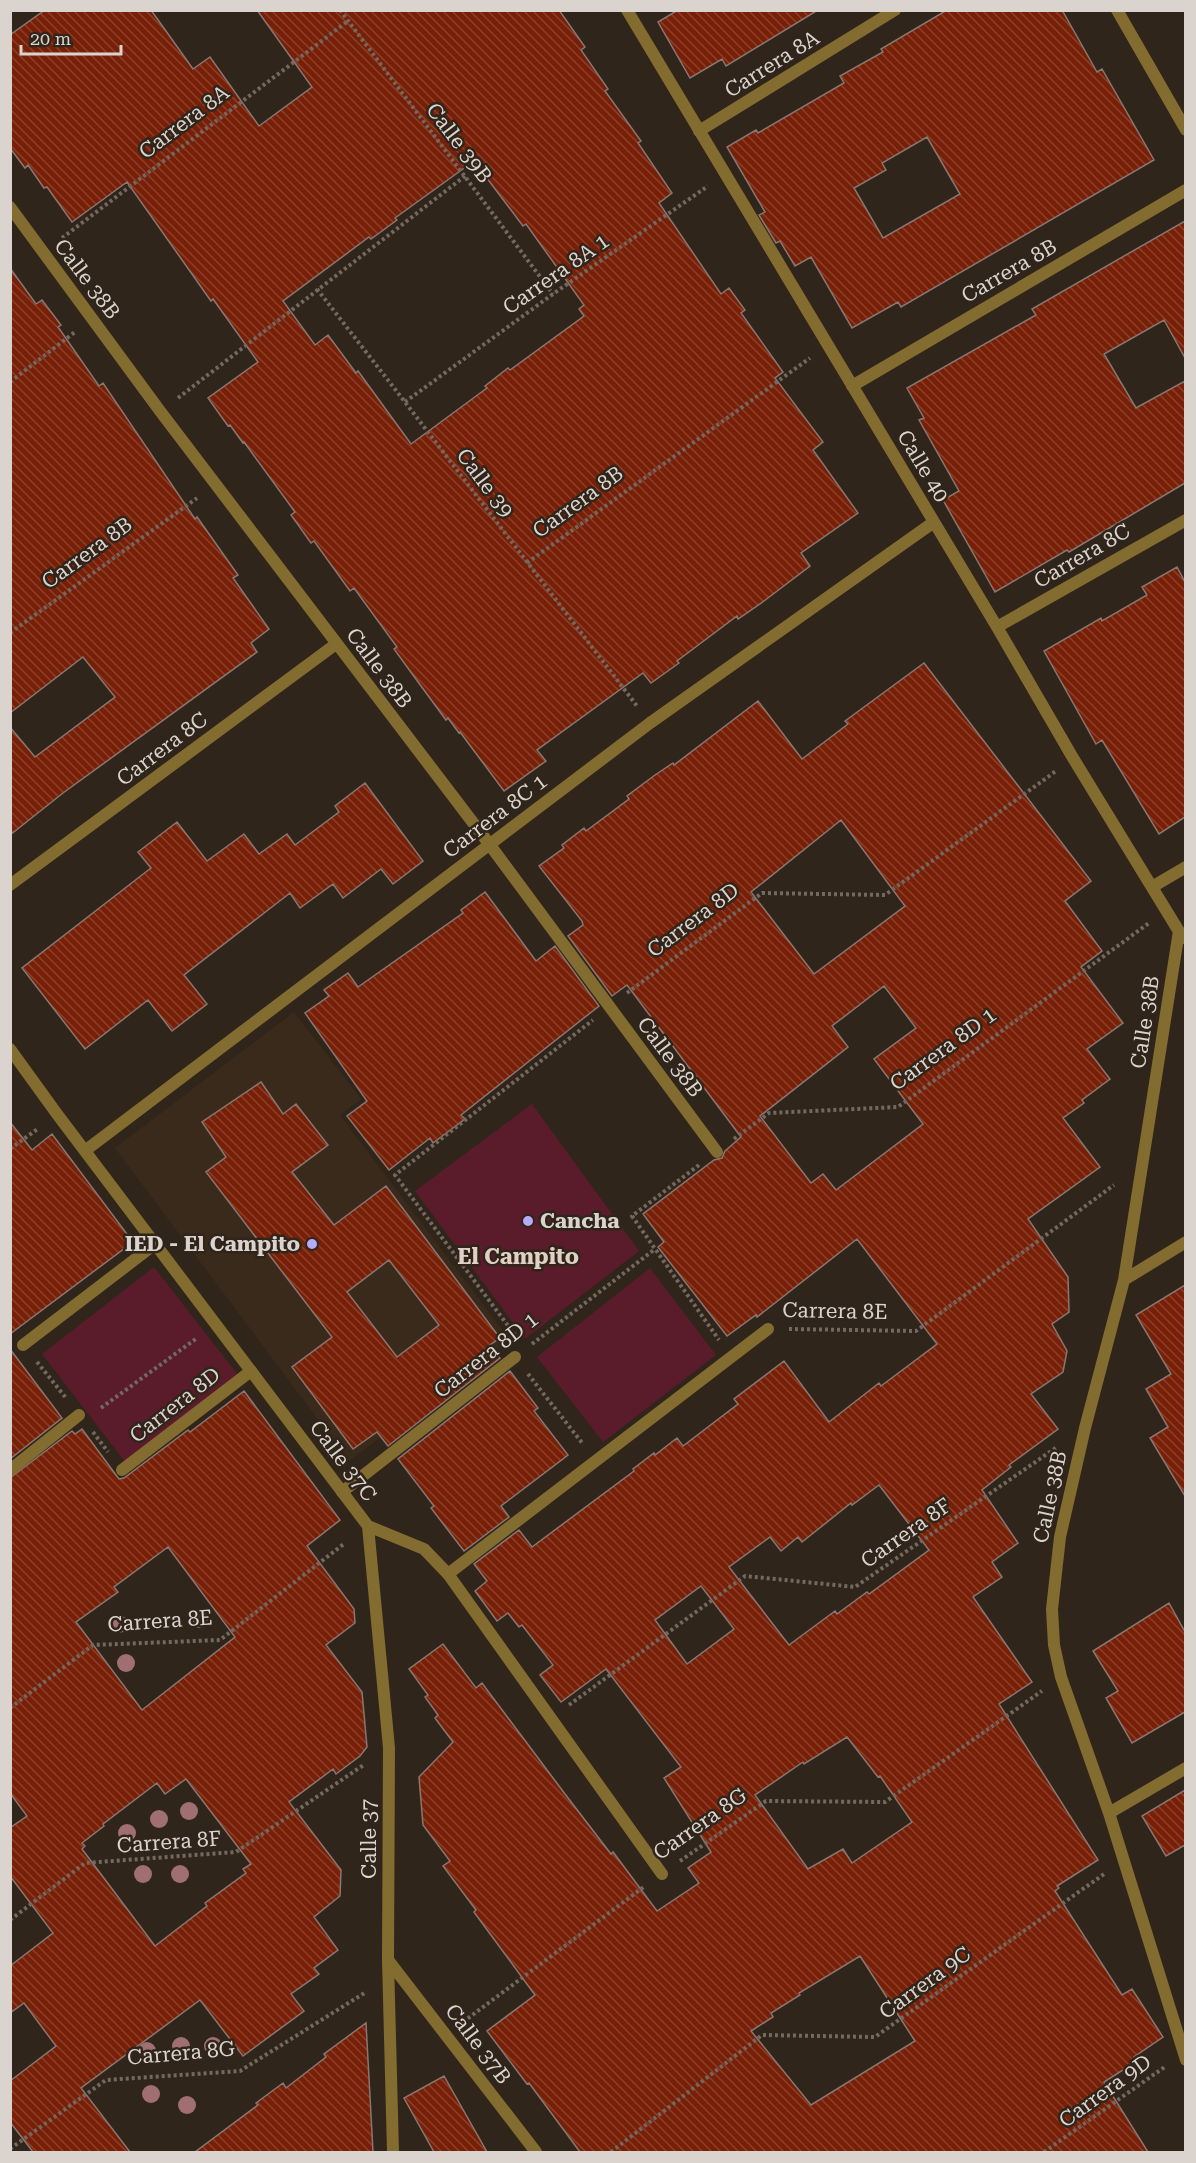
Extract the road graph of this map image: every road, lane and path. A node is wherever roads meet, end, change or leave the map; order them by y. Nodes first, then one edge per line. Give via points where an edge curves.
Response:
1 (340, 10) edge
2 (627, 10) edge
3 (895, 10) edge
4 (1118, 10) edge
5 (348, 21) junction
6 (1185, 130) edge
7 (699, 131) junction
8 (726, 173) junction
9 (465, 176) junction
10 (1185, 190) edge
11 (10, 207) edge
12 (43, 253) junction
13 (317, 290) junction
14 (554, 294) junction
15 (92, 319) junction
16 (828, 345) junction
17 (10, 382) edge
18 (852, 386) junction
19 (405, 402) junction
20 (160, 411) junction
21 (216, 484) junction
22 (1185, 520) edge
23 (934, 522) junction
24 (527, 564) junction
25 (997, 627) junction
26 (10, 633) edge
27 (336, 644) junction
28 (650, 723) junction
29 (1073, 758) junction
30 (490, 845) junction
31 (1185, 867) edge
32 (10, 885) edge
33 (1152, 887) junction
34 (1167, 910) junction
35 (1182, 936) edge
36 (609, 1007) junction
37 (10, 1049) edge
38 (57, 1114) junction
39 (10, 1149) edge
40 (86, 1150) junction
41 (717, 1152) junction
42 (1142, 1165) junction
43 (1185, 1242) edge
44 (154, 1244) junction
45 (655, 1249) junction
46 (1124, 1280) junction
47 (216, 1324) junction
48 (768, 1329) joint
49 (23, 1345) dead end
50 (525, 1349) junction
51 (515, 1357) junction
52 (731, 1358) junction
53 (251, 1371) junction
54 (79, 1414) dead end
55 (93, 1414) dead end
56 (1085, 1428) junction
57 (596, 1461) junction
58 (10, 1470) edge
59 (122, 1470) dead end
60 (342, 1492) junction
61 (368, 1526) junction
62 (448, 1574) junction
63 (1061, 1677) junction
64 (10, 1708) edge
65 (552, 1718) junction
66 (389, 1748) junction
67 (1185, 1768) edge
68 (1109, 1813) junction
69 (1124, 1859) junction
70 (662, 1874) junction
71 (10, 1920) edge
72 (388, 1960) junction
73 (389, 1978) junction
74 (446, 2034) junction
75 (1184, 2056) edge
76 (10, 2149) edge
77 (393, 2152) edge
78 (536, 2152) edge
79 (611, 2152) edge
80 (1044, 2152) edge

1 - 5 path, Calle 39B
2 - 7 street, Calle 40
3 - 7 street, Carrera 8A
4 - 6 street
5 - 9 path, Calle 39B
5 - 12 path, Carrera 8A
7 - 8 street, Calle 40
8 - 14 path, Carrera 8A 1
8 - 16 street, Calle 40
9 - 13 path
9 - 14 path, Calle 39B
10 - 18 street, Carrera 8B
11 - 12 street, Calle 38B
12 - 15 street, Calle 38B
13 - 19 path, Calle 39
13 - 20 path
14 - 19 path, Carrera 8A 1
15 - 17 path
15 - 20 street, Calle 38B
16 - 18 street, Calle 40
16 - 24 path, Carrera 8B
18 - 23 street, Calle 40
19 - 24 path, Calle 39
20 - 21 street, Calle 38B
21 - 26 path, Carrera 8B
21 - 27 street, Calle 38B
22 - 25 street, Carrera 8C
23 - 25 street, Calle 40
23 - 28 street, Carrera 8C 1
24 - 28 path, Calle 39
25 - 29 street, Calle 40
27 - 30 street, Calle 38B
27 - 32 street, Carrera 8C
28 - 30 street, Carrera 8C 1
29 - 33 street, Calle 40
29 - 36 path, Carrera 8D via 885,895 762,893
30 - 36 street, Calle 38B
30 - 40 street, Carrera 8C 1
31 - 33 street
33 - 34 street, Calle 40
34 - 35 street, Calle 40
34 - 41 path, Carrera 8D 1 via 898,1107 769,1113
35 - 42 street, Calle 38B
36 - 41 street, Calle 38B
36 - 50 path, Carrera 8D via 395,1175
37 - 38 street, Calle 37C
38 - 39 path
38 - 40 street, Calle 37C
40 - 44 street, Calle 37C
41 - 45 path, Carrera 8D 1 via 632,1216
42 - 46 street, Calle 38B
42 - 48 path, Carrera 8E via 916,1331
43 - 46 street
44 - 47 street, Calle 37C
44 - 49 street
45 - 50 path, Carrera 8D 1
45 - 52 path
46 - 56 street, Calle 38B
47 - 53 street, Calle 37C
47 - 55 path
48 - 52 street, Carrera 8E
50 - 51 path, Carrera 8D 1
51 - 57 path
51 - 60 street, Carrera 8D 1
52 - 57 street, Carrera 8E
53 - 59 street, Carrera 8D
53 - 60 street, Calle 37C
54 - 58 street
56 - 63 street, Calle 38B via 1060,1537 1052,1609
56 - 65 path, Carrera 8F via 855,1587 746,1576
57 - 62 street, Carrera 8E
60 - 61 street, Calle 37C
61 - 62 street, Calle 37C via 424,1549
61 - 64 path, Carrera 8E via 220,1640 93,1645
61 - 66 street, Calle 37
62 - 65 street, Calle 37C
63 - 68 street, Calle 38B
63 - 70 path, Carrera 8G via 885,1802 766,1801
65 - 70 street, Calle 37C
66 - 71 path, Carrera 8F via 236,1852 85,1863
66 - 72 street, Calle 37
67 - 68 street
68 - 69 street, Calle 38B
69 - 75 street, Calle 38B
69 - 79 path, Carrera 9C via 875,2037 762,2035
70 - 74 path, Carrera 8G
72 - 73 street, Calle 37
72 - 74 street, Calle 37B
73 - 76 path, Carrera 8G via 240,2071 106,2080
73 - 77 street, Calle 37
74 - 78 street, Calle 37B
75 - 80 path, Carrera 9D

